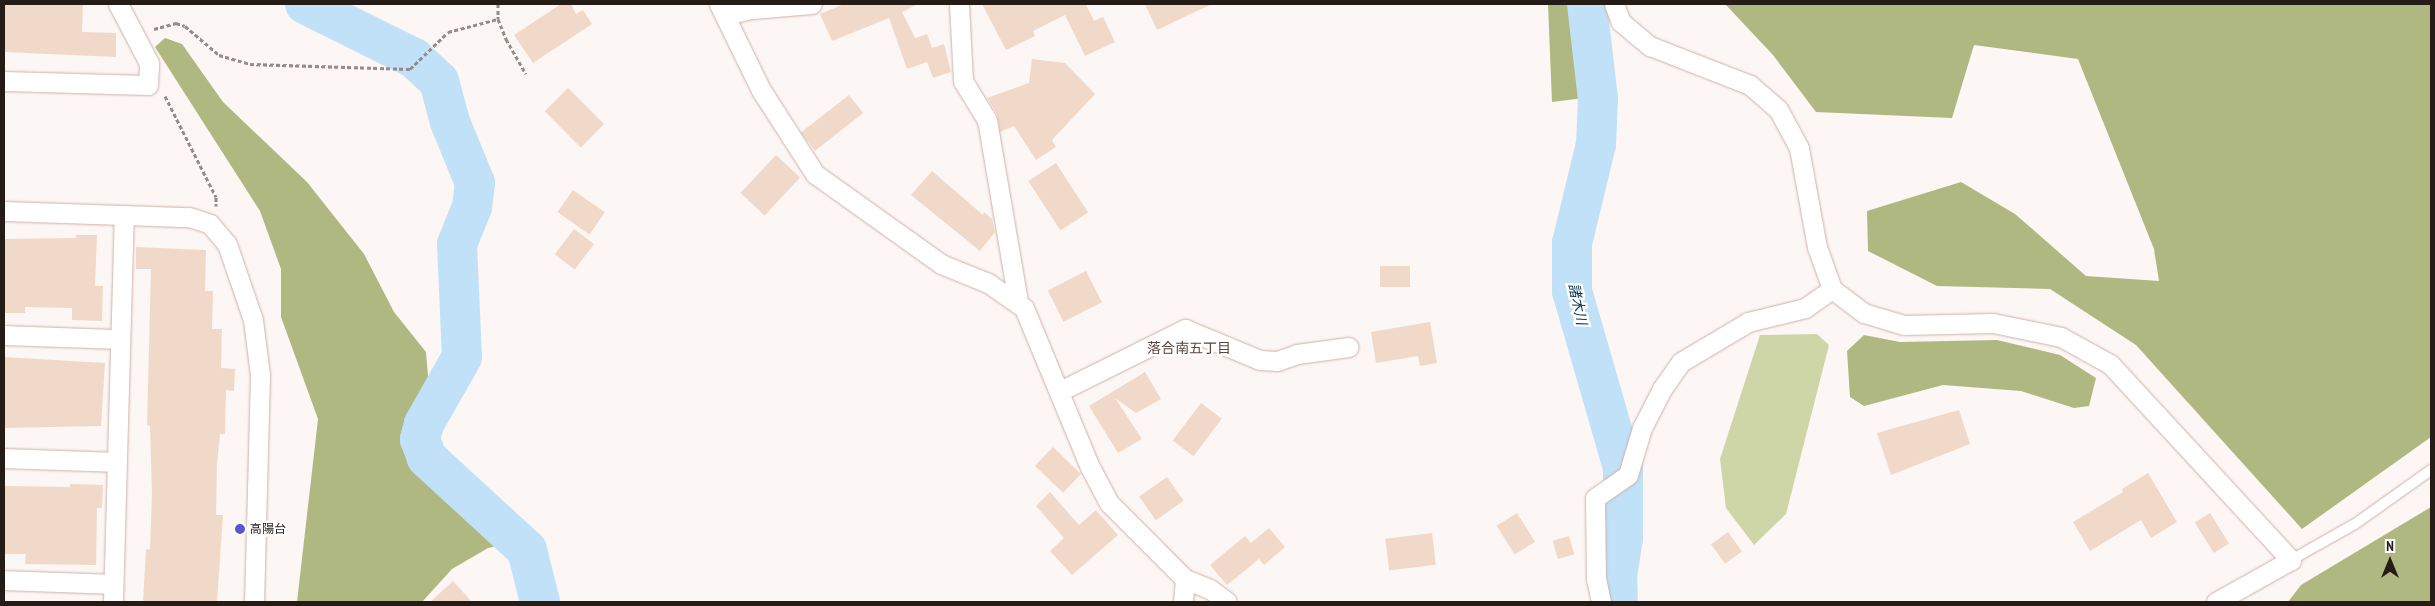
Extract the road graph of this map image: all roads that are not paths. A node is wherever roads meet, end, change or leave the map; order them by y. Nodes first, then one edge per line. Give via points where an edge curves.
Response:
1 (118, 4) edge
2 (812, 4) edge
3 (959, 4) edge
4 (1614, 4) edge
5 (722, 10) edge
6 (4, 81) edge
7 (4, 212) edge
8 (124, 215) junction
9 (1832, 289) junction
10 (1018, 302) junction
11 (4, 336) edge
12 (120, 339) junction
13 (1348, 347) dead end
14 (1060, 391) junction
15 (4, 458) edge
16 (117, 462) junction
17 (2431, 470) edge
18 (2291, 560) junction
19 (1185, 579) junction
20 (4, 580) edge
21 (113, 593) edge
22 (254, 602) edge
23 (1183, 602) edge
24 (1227, 602) edge
25 (1601, 602) edge
26 (2216, 602) edge

1 - 6 street via 149,63 148,85
2 - 5 street
3 - 10 street via 963,81 987,120
4 - 9 street via 1621,22 1650,46 1750,85 1778,109 1799,148 1817,247
5 - 10 street via 761,90 815,174 941,264 988,283
7 - 8 street
8 - 12 street
8 - 22 street via 189,217 210,224 226,244 253,320 260,374
9 - 18 street via 1864,313 1904,325 1993,323 2060,337 2110,364
9 - 25 street via 1805,308 1748,322 1681,362 1662,389 1642,428 1628,475 1595,498 1596,579
10 - 14 street via 1024,308
11 - 12 street
12 - 16 street
13 - 14 street via 1297,354 1276,362 1260,360 1185,329
14 - 19 street via 1090,467 1109,503
15 - 16 street
16 - 21 street
17 - 18 lane via 2354,524
18 - 26 street
19 - 23 street
19 - 24 street via 1210,589
20 - 21 street

